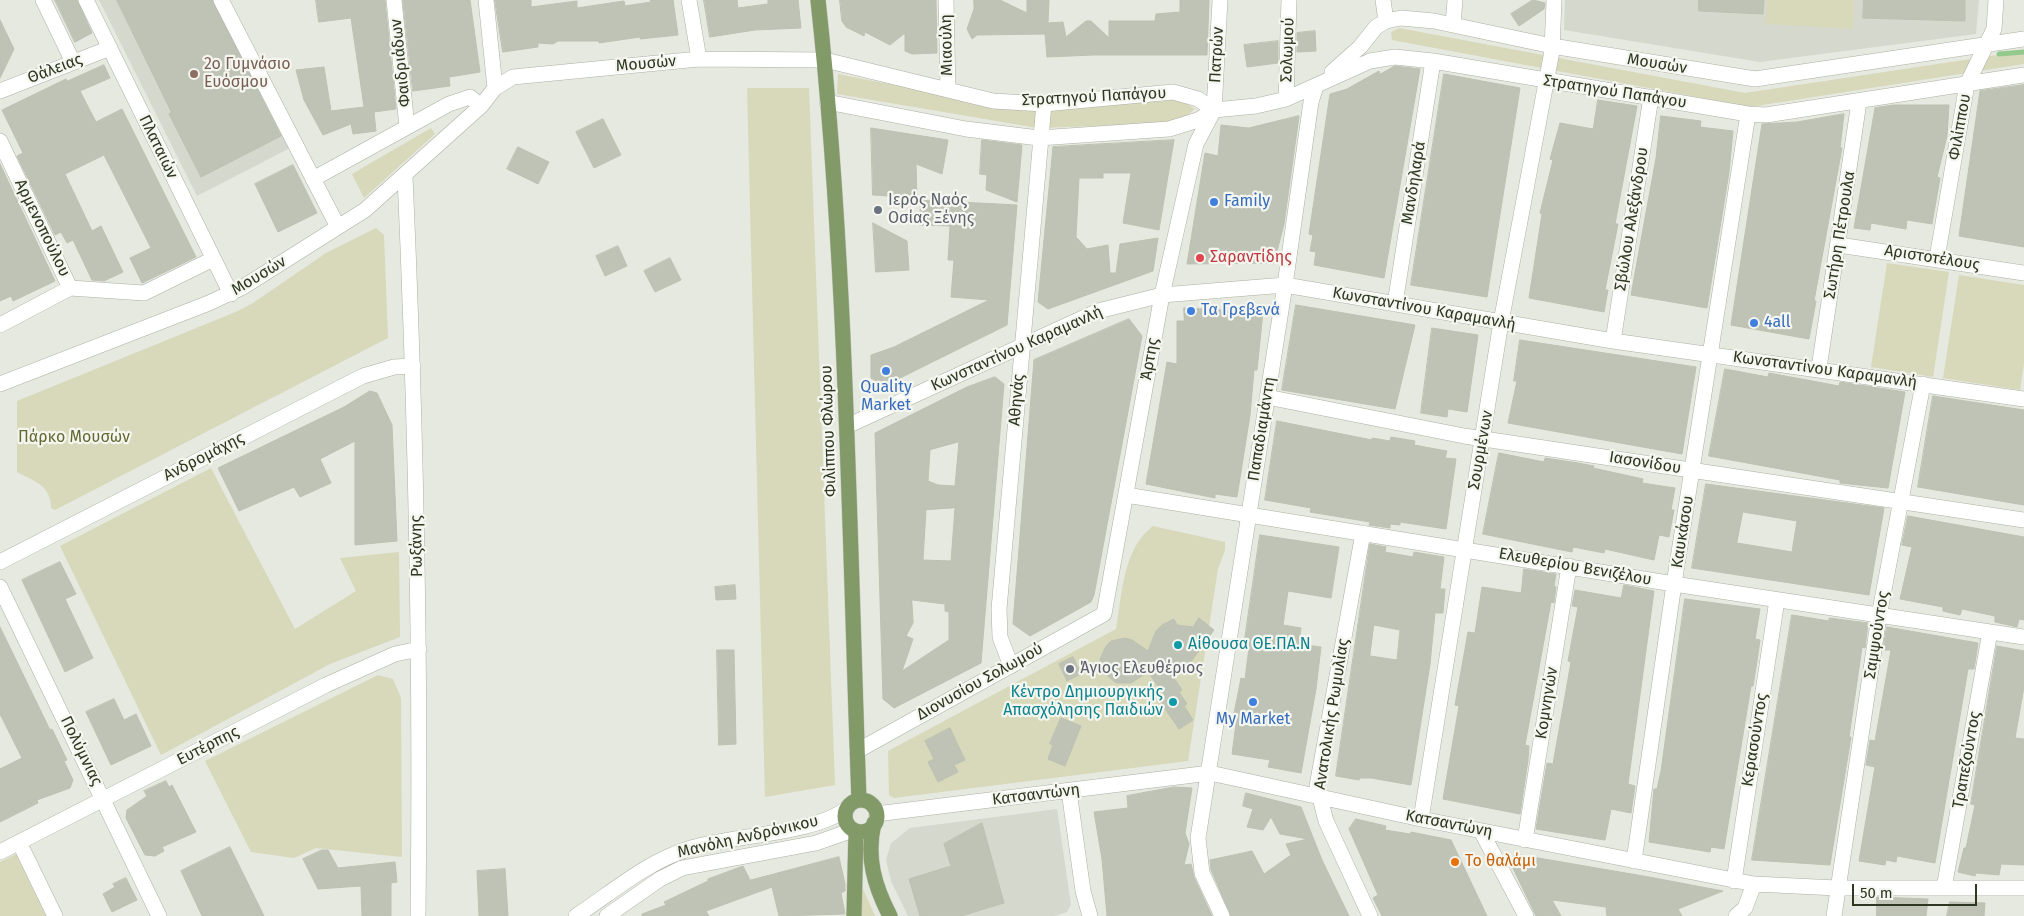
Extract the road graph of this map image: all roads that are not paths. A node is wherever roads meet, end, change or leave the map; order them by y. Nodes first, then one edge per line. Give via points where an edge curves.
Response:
1 (43, 0) edge
2 (86, 0) edge
3 (221, 0) edge
4 (394, 0) edge
5 (486, 0) edge
6 (689, 0) edge
7 (818, 0) edge
8 (946, 0) edge
9 (1220, 0) edge
10 (1289, 0) edge
11 (1383, 0) edge
12 (1455, 0) edge
13 (1554, 0) edge
14 (1996, 0) edge
15 (1386, 20) junction
16 (1453, 25) junction
17 (2024, 39) edge
18 (1986, 45) junction
19 (110, 48) junction
20 (1552, 48) junction
21 (699, 59) junction
22 (825, 60) junction
23 (1433, 61) junction
24 (73, 62) junction
25 (2024, 75) edge
26 (1546, 81) junction
27 (1967, 84) junction
28 (1316, 86) junction
29 (495, 88) junction
30 (948, 90) junction
31 (0, 91) edge
32 (1651, 97) junction
33 (1286, 99) junction
34 (827, 102) junction
35 (1859, 102) junction
36 (481, 106) junction
37 (1044, 106) junction
38 (1214, 110) junction
39 (1748, 114) junction
40 (407, 127) junction
41 (1040, 134) junction
42 (0, 141) edge
43 (405, 176) junction
44 (313, 179) junction
45 (338, 227) junction
46 (1839, 245) junction
47 (1937, 258) junction
48 (213, 259) junction
49 (2024, 273) edge
50 (1285, 285) junction
51 (70, 288) junction
52 (231, 294) junction
53 (1162, 295) junction
54 (1394, 304) junction
55 (1501, 322) junction
56 (0, 325) edge
57 (1613, 340) junction
58 (1022, 345) junction
59 (1711, 354) junction
60 (413, 366) junction
61 (1819, 368) junction
62 (0, 384) edge
63 (1923, 384) junction
64 (2023, 396) edge
65 (1267, 397) junction
66 (847, 426) junction
67 (1482, 438) junction
68 (1693, 471) junction
69 (1126, 495) junction
70 (1900, 500) junction
71 (1249, 515) junction
72 (2024, 520) edge
73 (1364, 533) junction
74 (1464, 549) junction
75 (0, 562) edge
76 (1569, 566) junction
77 (1674, 584) junction
78 (0, 587) edge
79 (1777, 600) junction
80 (1104, 614) joint
81 (1880, 616) junction
82 (1990, 632) junction
83 (2024, 637) edge
84 (419, 649) junction
85 (1011, 666) junction
86 (857, 751) junction
87 (1210, 773) junction
88 (1069, 791) junction
89 (1318, 797) junction
90 (105, 800) junction
91 (852, 805) junction
92 (875, 818) junction
93 (1421, 819) junction
94 (854, 830) junction
95 (1481, 831) junction
96 (1524, 840) junction
97 (19, 842) junction
98 (0, 852) edge
99 (1634, 861) junction
100 (1734, 881) junction
101 (1754, 884) junction
102 (1837, 888) junction
103 (1944, 888) junction
104 (2024, 888) edge
105 (595, 903) junction
106 (55, 916) edge
107 (159, 916) edge
108 (418, 916) edge
109 (576, 916) edge
110 (605, 916) edge
111 (854, 916) edge
112 (890, 916) edge
113 (1089, 916) edge
114 (1222, 916) edge
115 (1370, 916) edge
116 (1526, 916) edge
117 (1736, 916) edge
118 (1834, 916) edge

1 - 24 street
2 - 19 street, Πλαταιών
3 - 44 street
4 - 40 street, Φαιδριάδων
5 - 29 street
6 - 21 street
7 - 22 main road, Φιλίππου Φλώρου
8 - 30 street, Μιαούλη
9 - 38 street, Πατρών
10 - 33 street, Σολωμού
11 - 15 street
12 - 16 street
13 - 20 street, Σουρμένων
14 - 18 street, Φιλίππου via 1994,29
15 - 16 street, Μουσών via 1402,18
15 - 28 street
16 - 20 street, Μουσών
17 - 18 street, Μουσών
18 - 20 street, Μουσών via 1755,79
18 - 27 street, Φιλίππου
19 - 24 street, Θάλειας
19 - 48 street, Πλαταιών
20 - 26 street, Σουρμένων
21 - 22 street, Μουσών
21 - 29 street, Μουσών via 535,74 507,78
22 - 30 street, Στρατηγού Παπάγου
22 - 34 main road, Φιλίππου Φλώρου
23 - 26 street, Στρατηγού Παπάγου
23 - 28 street, Στρατηγού Παπάγου via 1396,57 1370,61
23 - 54 street, Μανδηλαρά
24 - 31 street, Θάλειας
25 - 27 street, Στρατηγού Παπάγου
26 - 32 street, Στρατηγού Παπάγου
26 - 55 street, Σουρμένων
27 - 35 street, Στρατηγού Παπάγου
27 - 47 street, Φιλίππου
28 - 33 street, Στρατηγού Παπάγου
28 - 50 street, Παπαδιαμάντη
29 - 36 street, Μουσών
30 - 37 street, Στρατηγού Παπάγου via 993,101
32 - 39 street, Στρατηγού Παπάγου
32 - 57 street, Σβώλου Αλεξάνδρου
33 - 38 street, Στρατηγού Παπάγου
34 - 41 street, Στρατηγού Παπάγου via 966,129
34 - 66 main road, Φιλίππου Φλώρου
35 - 39 street, Στρατηγού Παπάγου via 1775,115
35 - 46 street, Σωτήρη Πέτρουλα
36 - 40 street via 472,98 465,98
36 - 43 street, Μουσών
37 - 38 street, Στρατηγού Παπάγου via 1173,92 1198,99
37 - 41 street, Αθηνάς
38 - 41 street, Στρατηγού Παπάγου via 1198,120 1169,129
38 - 53 street, Άρτης via 1196,144
39 - 59 street, Καυκάσου
40 - 44 street
41 - 58 street, Αθηνάς
42 - 51 street, Αρμενοπούλου
43 - 45 street, Μουσών
43 - 60 street, Ρωξάνης
44 - 45 street
45 - 52 street, Μουσών
46 - 47 street, Αριστοτέλους
46 - 61 street, Σωτήρη Πέτρουλα
47 - 49 street, Αριστοτέλους
48 - 51 street via 144,293
48 - 52 street, Πλαταιών
50 - 53 street, Κωνσταντίνου Καραμανλή
50 - 54 street, Κωνσταντίνου Καραμανλή
50 - 65 street, Παπαδιαμάντη
51 - 56 street
52 - 62 street, Μουσών
53 - 58 street, Κωνσταντίνου Καραμανλή via 1098,311
53 - 69 street, Άρτης
54 - 55 street, Κωνσταντίνου Καραμανλή
55 - 57 street, Κωνσταντίνου Καραμανλή
55 - 67 street, Σουρμένων
57 - 59 street, Κωνσταντίνου Καραμανλή
58 - 66 street, Κωνσταντίνου Καραμανλή
58 - 85 street, Αθηνάς via 999,609 1000,637
59 - 61 street, Κωνσταντίνου Καραμανλή
59 - 68 street, Καυκάσου
60 - 75 street, Ανδρομάχης via 394,367 357,379
60 - 84 street, Ρωξάνης
61 - 63 street, Κωνσταντίνου Καραμανλή
63 - 64 street, Κωνσταντίνου Καραμανλή
63 - 70 street, Σαμψούντος
65 - 67 street, Ιασoνίδου
65 - 71 street, Παπαδιαμάντη
66 - 86 main road, Φιλίππου Φλώρου
67 - 68 street, Ιασoνίδου
67 - 74 street, Σουρμένων
68 - 70 street, Ιασoνίδου
68 - 77 street, Καυκάσου
69 - 71 street, Ελευθερίου Βενιζέλου
69 - 80 street, Άρτης
70 - 72 street, Ιασoνίδου
70 - 81 street, Σαμψούντος
71 - 73 street, Ελευθερίου Βενιζέλου
71 - 87 street, Παπαδιαμάντη
73 - 74 street, Ελευθερίου Βενιζέλου
73 - 89 street, Ανατολικής Ρωμυλίας via 1317,786
74 - 76 street, Ελευθερίου Βενιζέλου
74 - 93 street, Σουρμένων
76 - 77 street, Ελευθερίου Βενιζέλου
76 - 96 street, Κομνηνών
77 - 79 street, Ελευθερίου Βενιζέλου
77 - 99 street, Καυκάσου
78 - 90 street, Πολύμνιας
79 - 81 street, Ελευθερίου Βενιζέλου
79 - 100 street, Κερασούντος
80 - 85 street, Διονυσίου Σολωμού
81 - 82 street, Ελευθερίου Βενιζέλου
81 - 102 street, Σαμψούντος
82 - 83 street, Ελευθερίου Βενιζέλου
82 - 103 street, Τραπεζούντος
84 - 90 street, Ευτέρπης via 395,654 341,678
84 - 108 street, Ρωξάνης
85 - 86 street, Διονυσίου Σολωμού
86 - 91 main road, Φιλίππου Φλώρου
87 - 88 street, Κατσαντώνη
87 - 89 street, Κατσαντώνη
87 - 114 street, Παπαδιαμάντη via 1198,847 1202,873
88 - 92 street, Κατσαντώνη
88 - 113 street
89 - 93 street, Κατσαντώνη
89 - 115 street, Ανατολικής Ρωμυλίας
90 - 97 street, Ευτέρπης
90 - 107 street, Πολύμνιας
91 - 92 main road via 870,804
91 - 94 main road via 845,820
91 - 105 street, Μανόλη Ανδρόνικου via 834,816 806,825 718,841 669,855
92 - 94 main road via 867,830
92 - 112 main road via 870,865
93 - 95 street, Κατσαντώνη
94 - 110 street, Μανόλη Ανδρόνικου via 816,843 682,868
94 - 111 main road
95 - 96 street, Κατσαντώνη
95 - 116 street
96 - 99 street, Κατσαντώνη
97 - 98 street, Ευτέρπης
97 - 106 street
99 - 100 street, Κατσαντώνη
100 - 101 street, Κατσαντώνη
101 - 102 street, Κατσαντώνη
101 - 117 street via 1745,908
102 - 103 street, Κατσαντώνη
102 - 118 street, Σαμψούντος
103 - 104 street, Κατσαντώνη
105 - 109 street, Μανόλη Ανδρόνικου
105 - 110 street

